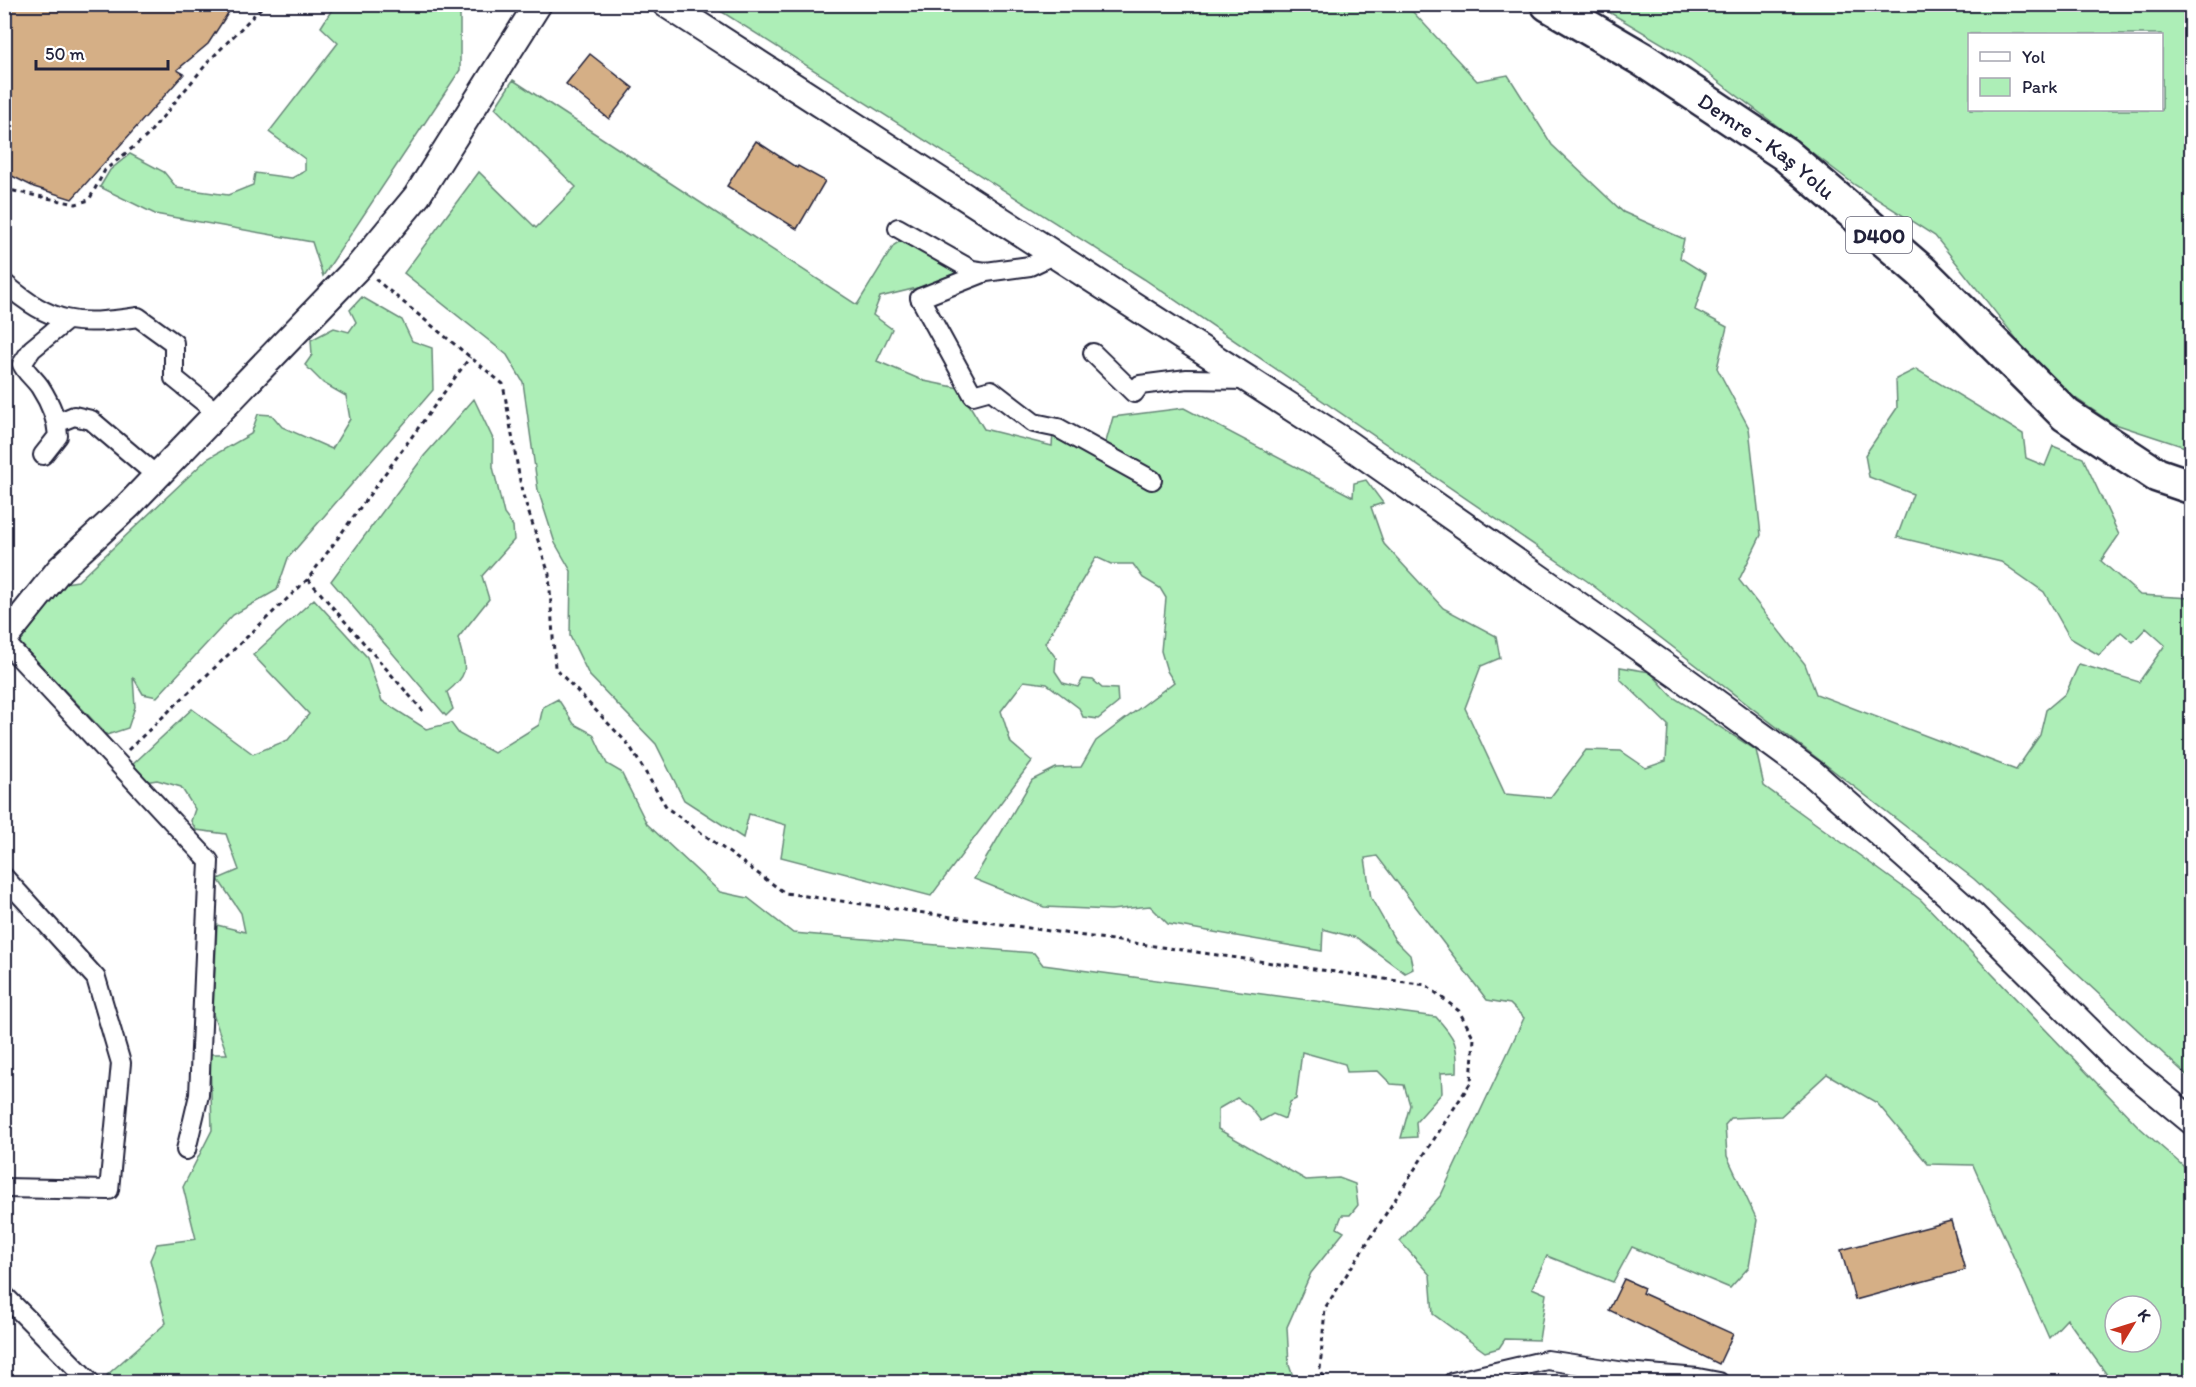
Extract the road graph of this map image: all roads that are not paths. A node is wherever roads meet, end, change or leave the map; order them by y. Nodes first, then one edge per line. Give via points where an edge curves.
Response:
1 (538, 4) edge
2 (666, 4) edge
3 (1548, 4) edge
4 (898, 228) dead end
5 (1055, 254) junction
6 (986, 272) junction
7 (4, 283) edge
8 (66, 321) junction
9 (1093, 353) dead end
10 (1250, 380) junction
11 (216, 412) junction
12 (57, 423) junction
13 (43, 455) dead end
14 (157, 476) junction
15 (1152, 480) dead end
16 (2192, 487) edge
17 (4, 640) edge
18 (4, 877) edge
19 (2192, 1121) edge
20 (186, 1150) dead end
21 (4, 1188) edge
22 (4, 1295) edge
23 (90, 1383) edge
24 (1453, 1383) edge
25 (1719, 1383) edge

1 - 11 main road via 417,196 359,266
2 - 5 main road
3 - 16 highway, Demre - Kaş Yolu / D400 via 1642,59 1785,153 1922,272 2066,415 2157,475
4 - 6 street via 972,270
5 - 6 street via 1030,266
5 - 10 main road
6 - 15 street via 920,298 973,394 991,390 1034,423 1058,428
7 - 8 street via 27,302
8 - 11 street via 98,323 138,317 174,343 174,378
8 - 12 street via 32,349 22,364 39,386
9 - 10 street via 1134,393 1140,385 1175,381
10 - 19 main road via 1476,533 1812,773 1972,915 2117,1059
11 - 14 main road
12 - 13 street via 58,436
12 - 14 street via 74,416 91,420
14 - 17 main road via 60,569
17 - 20 street via 209,861 200,1095
18 - 21 street via 96,978 121,1063 109,1190
22 - 23 street
24 - 25 street via 1547,1360

